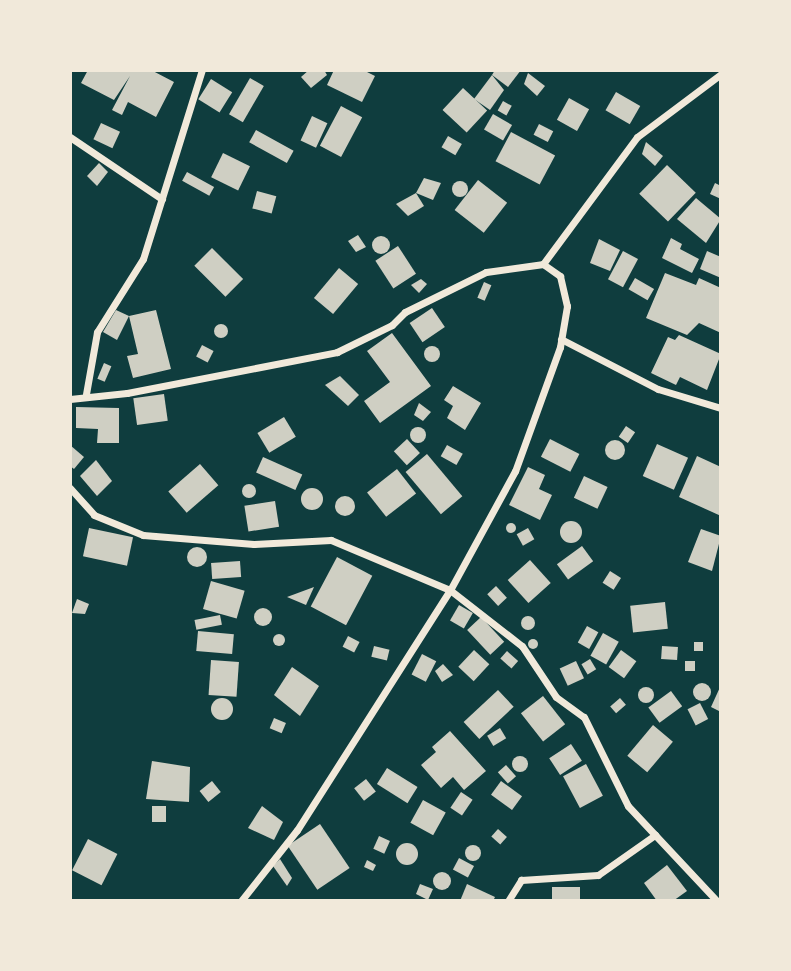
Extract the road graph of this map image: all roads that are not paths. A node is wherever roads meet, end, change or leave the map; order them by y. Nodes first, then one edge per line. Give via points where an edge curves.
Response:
1 (202, 70) edge
2 (721, 74) edge
3 (70, 137) edge
4 (162, 199) junction
5 (543, 264) junction
6 (561, 339) junction
7 (86, 394) junction
8 (70, 398) edge
9 (721, 408) edge
10 (70, 488) edge
11 (450, 590) junction
12 (655, 835) junction
13 (241, 901) edge
14 (508, 901) edge
15 (717, 901) edge

1 - 4 street
2 - 5 street via 637,137
3 - 4 street
4 - 7 street via 143,259 97,332
5 - 6 street via 560,276 567,306
5 - 7 street via 486,272 337,352 127,393
6 - 9 street via 658,389
6 - 11 street via 515,471
7 - 8 street
10 - 11 street via 94,515 143,535 254,544 331,540
11 - 12 street via 522,646 556,697 584,717 628,806
11 - 13 street via 297,830
12 - 14 street via 598,875 521,880
12 - 15 street

